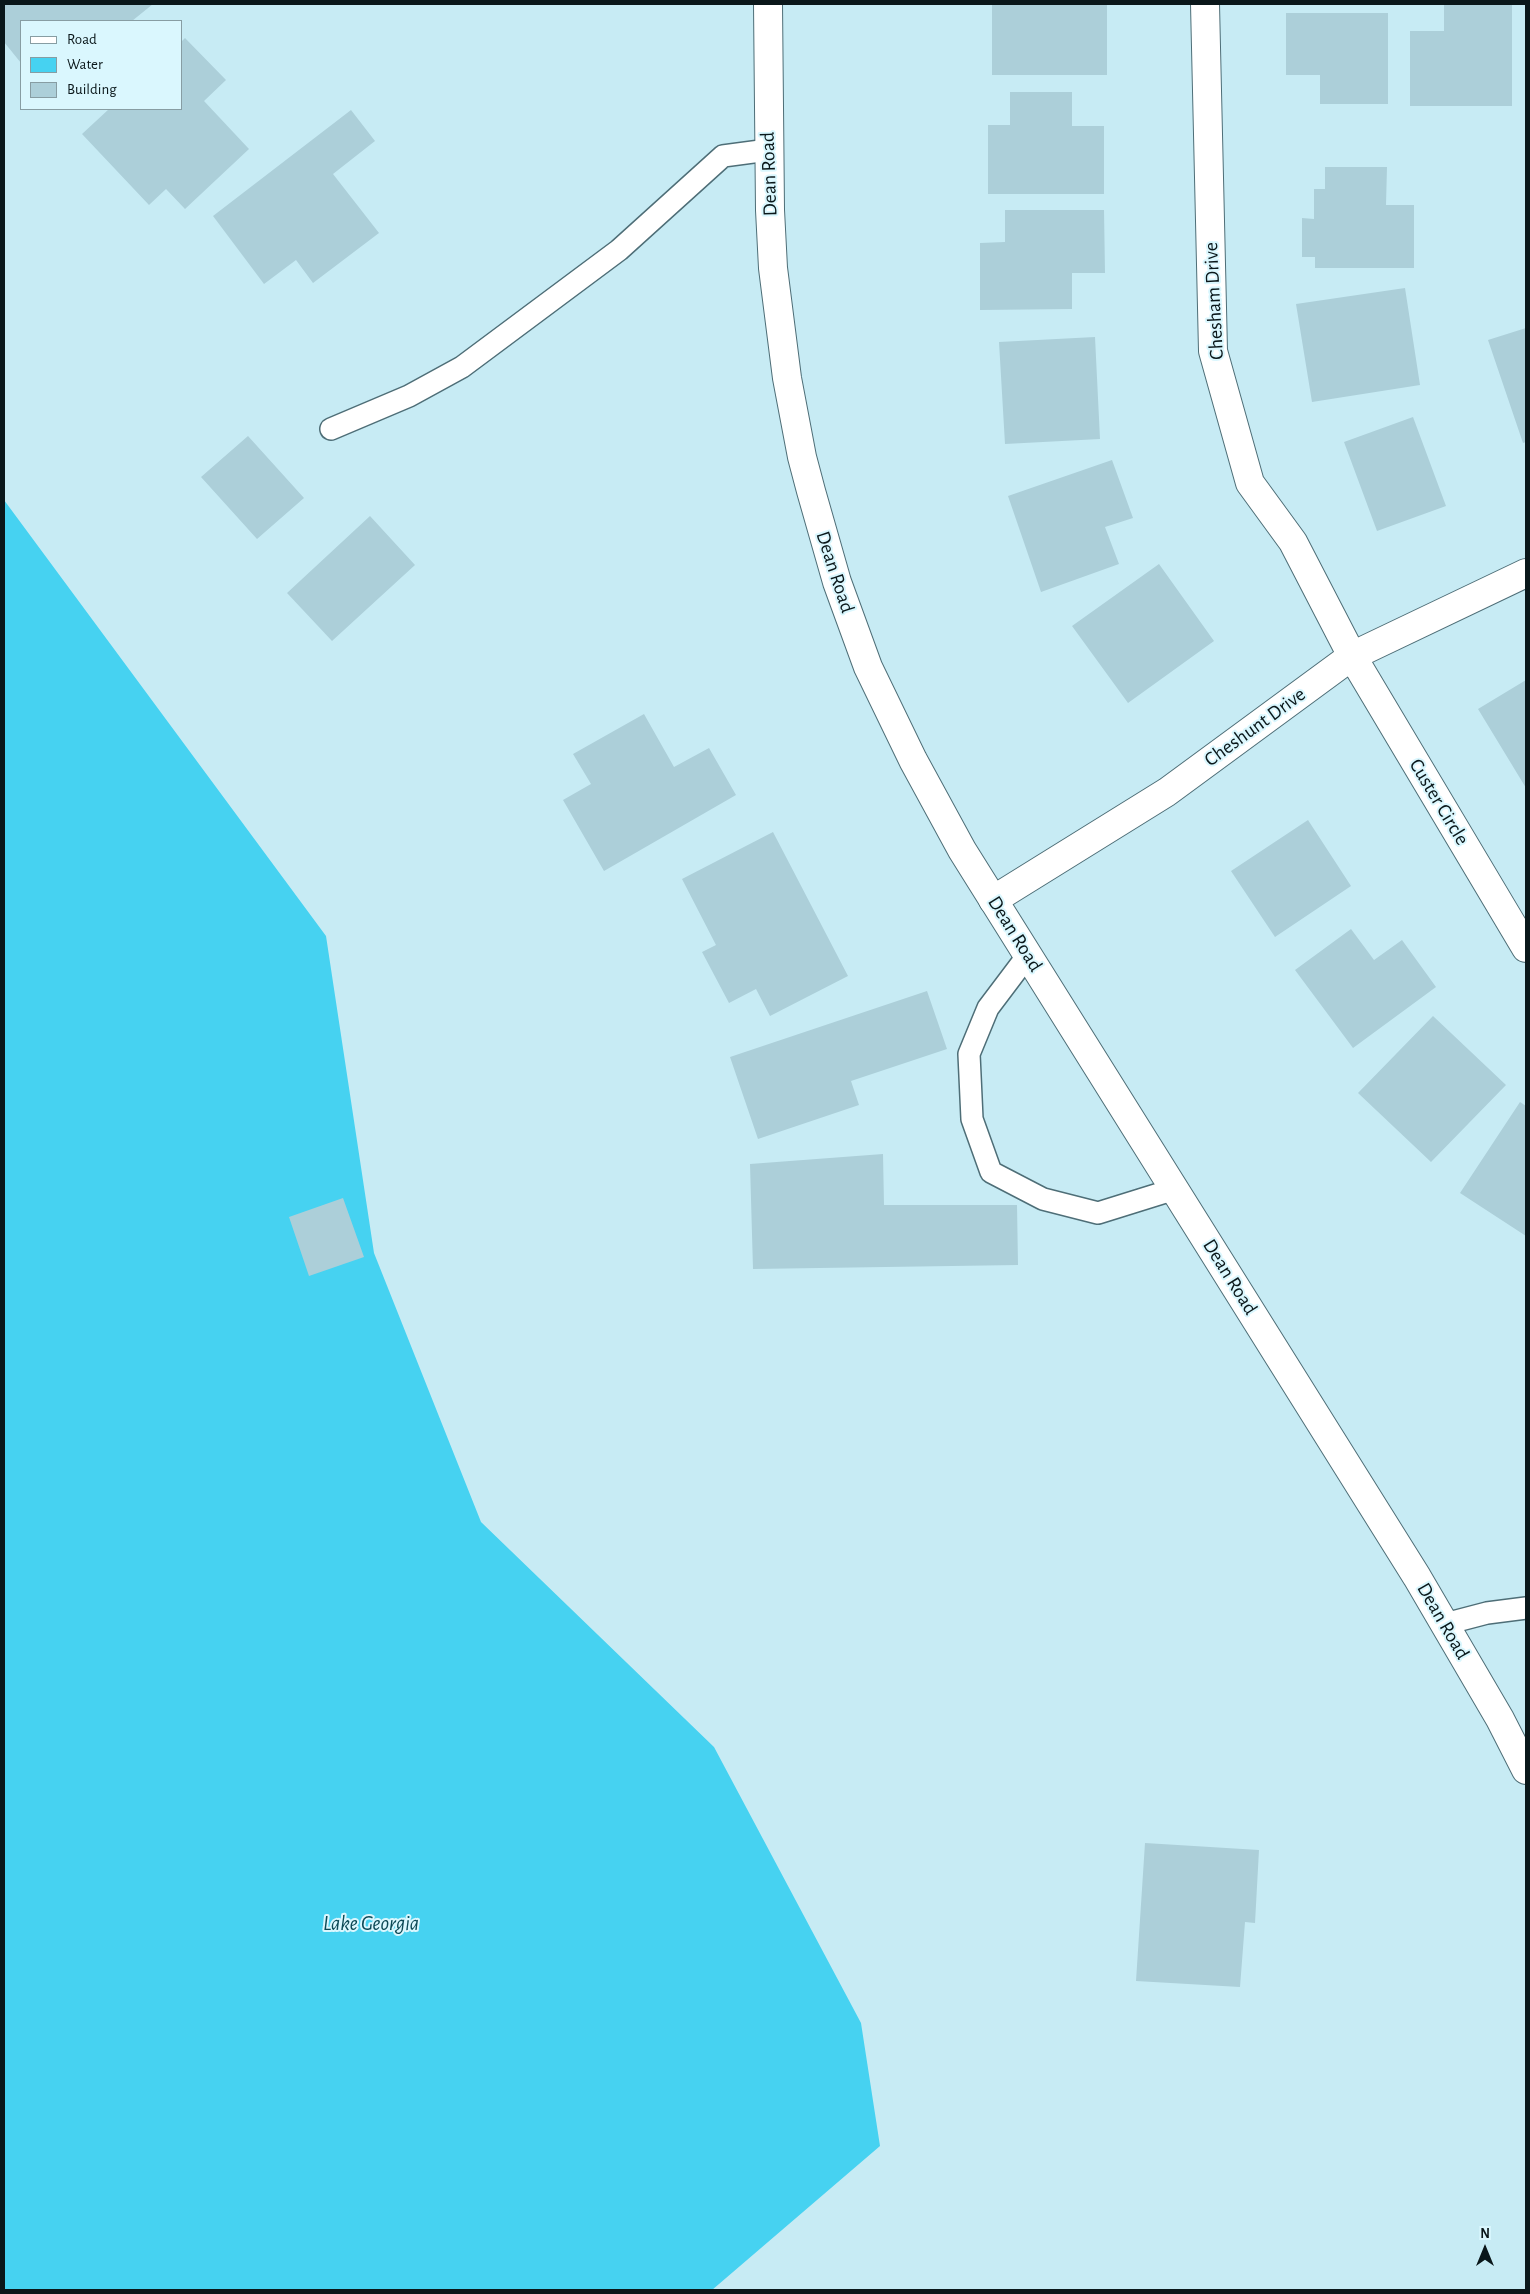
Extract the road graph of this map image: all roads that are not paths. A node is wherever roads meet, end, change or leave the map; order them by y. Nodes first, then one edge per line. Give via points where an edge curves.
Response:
1 (768, 4) edge
2 (1205, 4) edge
3 (768, 150) junction
4 (331, 429) dead end
5 (1526, 573) edge
6 (1352, 656) junction
7 (993, 900) junction
8 (1526, 948) edge
9 (1028, 955) junction
10 (1174, 1189) junction
11 (1526, 1608) edge
12 (1445, 1624) junction
13 (1526, 1770) edge

1 - 3 main road, Dean Road
2 - 6 main road, Chesham Drive via 1213,351 1250,483 1293,542
3 - 4 lane via 723,156 619,250 462,367 408,396
3 - 7 main road, Dean Road via 773,268 787,378 802,457 836,582 889,712 948,824
5 - 6 main road, Cheshunt Drive
6 - 7 main road, Cheshunt Drive via 1167,792
6 - 8 main road, Custer Circle
7 - 9 main road, Dean Road
9 - 10 main road, Dean Road
9 - 10 lane via 988,1008 969,1054 972,1118 991,1172 1043,1199 1098,1213
10 - 12 main road, Dean Road
11 - 12 lane via 1487,1613
12 - 13 main road, Dean Road

